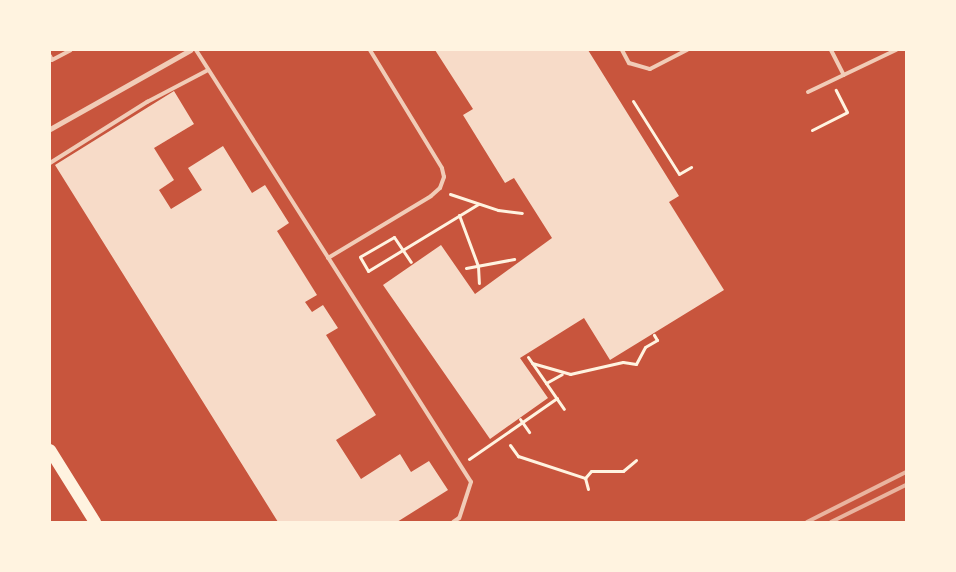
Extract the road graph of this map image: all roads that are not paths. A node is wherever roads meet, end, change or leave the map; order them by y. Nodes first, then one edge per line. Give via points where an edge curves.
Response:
1 (71, 50) edge
2 (190, 50) edge
3 (196, 50) edge
4 (370, 50) edge
5 (622, 50) edge
6 (688, 50) edge
7 (831, 50) edge
8 (896, 50) edge
9 (50, 56) edge
10 (208, 70) junction
11 (844, 75) junction
12 (808, 92) dead end
13 (50, 129) edge
14 (50, 164) edge
15 (328, 258) junction
16 (50, 450) edge
17 (95, 522) edge
18 (453, 522) edge

1 - 9 lane via 52,60
2 - 13 street
3 - 10 lane
4 - 15 lane via 442,168 444,177 440,188 431,196
5 - 6 lane via 629,63 650,69
7 - 11 lane
8 - 11 lane
10 - 14 lane via 147,102
10 - 15 lane
11 - 12 lane
15 - 18 lane via 471,482 459,518
16 - 17 main road

